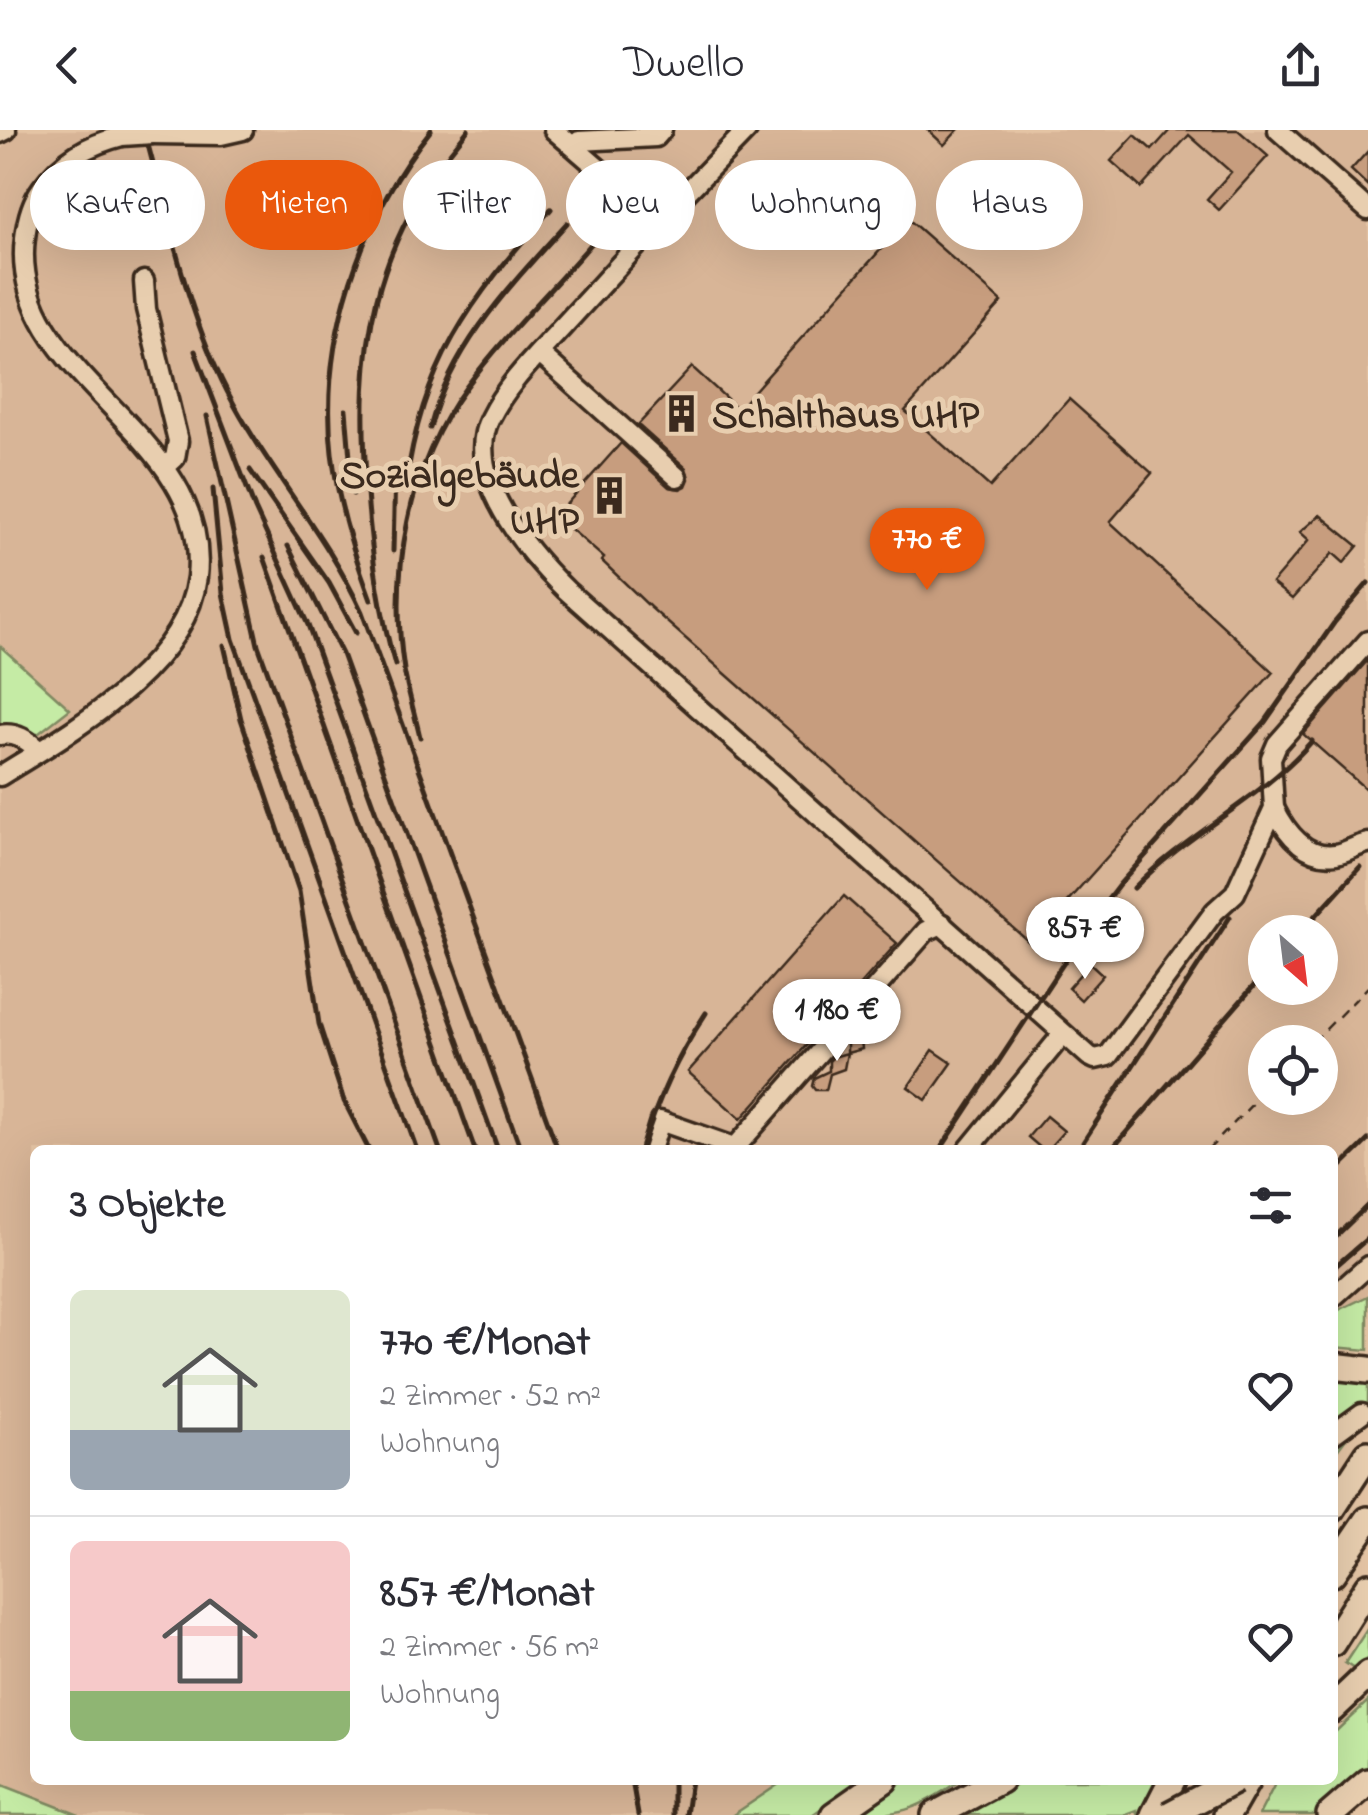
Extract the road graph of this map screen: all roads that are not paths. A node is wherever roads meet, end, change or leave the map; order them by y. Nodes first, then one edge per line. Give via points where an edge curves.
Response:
1 (244, 130) edge
2 (554, 130) edge
3 (662, 130) edge
4 (747, 130) edge
5 (1278, 130) edge
6 (1299, 137) edge
7 (580, 139) edge
8 (600, 160) edge
9 (695, 184) edge
10 (1368, 210) edge
11 (633, 250) edge
12 (144, 281) dead end
13 (539, 353) junction
14 (165, 467) junction
15 (677, 477) dead end
16 (1368, 642) edge
17 (0, 735) edge
18 (40, 750) junction
19 (0, 776) edge
20 (1274, 808) junction
21 (1368, 843) edge
22 (942, 924) junction
23 (1063, 1034) junction
24 (652, 1145) edge
25 (729, 1145) edge
26 (738, 1145) edge
27 (972, 1145) edge
28 (1368, 1266) edge
29 (1338, 1293) edge
30 (1338, 1367) edge
31 (1368, 1370) edge
32 (1362, 1413) dead end
33 (1338, 1431) edge
34 (1365, 1458) edge
35 (1338, 1484) edge
36 (1338, 1500) edge
37 (1368, 1520) edge
38 (1338, 1564) edge
39 (1368, 1586) edge
40 (1338, 1634) edge
41 (1368, 1676) edge
42 (1338, 1704) edge
43 (1368, 1782) edge
44 (877, 1785) edge
45 (991, 1785) edge
46 (1169, 1785) edge
47 (1204, 1785) edge
48 (1226, 1785) edge
49 (1244, 1785) edge
50 (834, 1815) edge
51 (936, 1815) edge
52 (1154, 1815) edge
53 (1168, 1815) edge
54 (1189, 1815) edge
55 (1227, 1815) edge
56 (1330, 1815) edge

1 - 14 lane, bridge via 98,142 72,156 35,197 27,220 25,278 50,334
2 - 7 lane
3 - 7 lane via 656,137
4 - 9 lane
5 - 6 lane
6 - 10 lane
7 - 8 lane
11 - 13 lane
12 - 14 lane via 178,441
13 - 15 lane
13 - 22 lane via 488,421 485,451 498,502 525,544 595,617
14 - 18 lane via 194,529 196,577 182,624 129,686
16 - 20 lane via 1277,744 1271,758
17 - 18 lane via 28,740
18 - 19 lane
20 - 21 lane via 1287,834 1317,853
20 - 23 lane via 1236,893 1215,910 1108,1056 1094,1059
22 - 23 lane
22 - 26 lane via 926,932
23 - 27 lane
24 - 25 lane via 660,1121
28 - 29 lane
30 - 31 highway
32 - 33 lane
34 - 35 highway
34 - 36 highway
37 - 38 highway
39 - 40 highway
41 - 42 highway
43 - 56 highway
44 - 50 highway
45 - 51 highway
46 - 52 highway
47 - 54 highway
48 - 53 highway, bridge
49 - 55 highway

